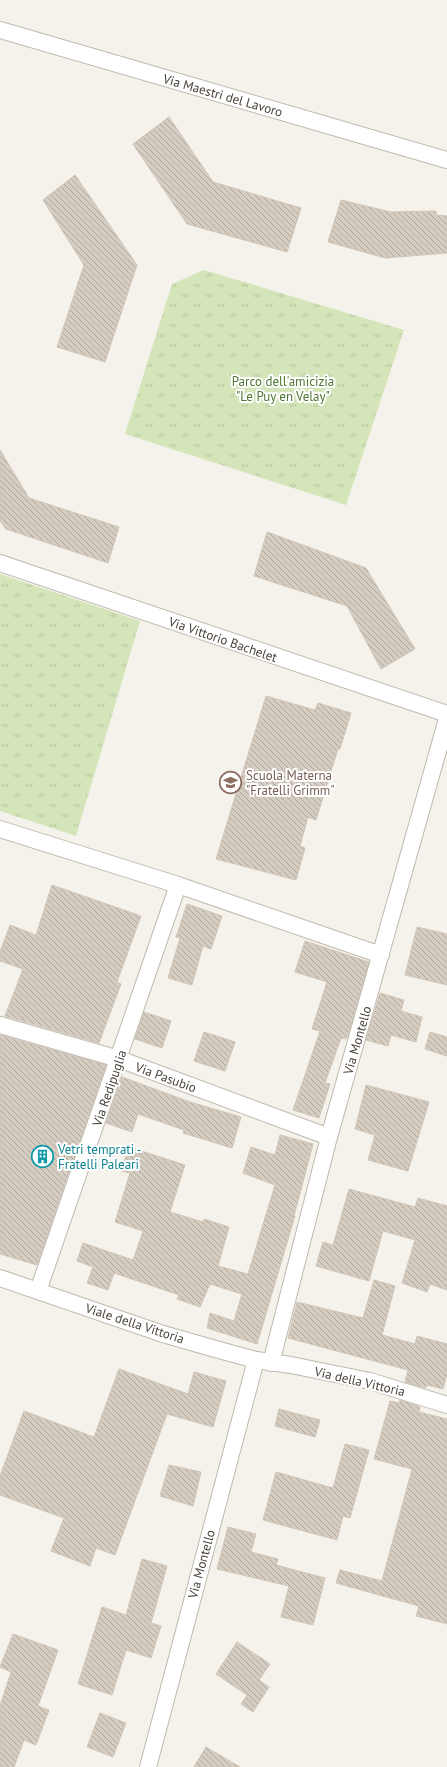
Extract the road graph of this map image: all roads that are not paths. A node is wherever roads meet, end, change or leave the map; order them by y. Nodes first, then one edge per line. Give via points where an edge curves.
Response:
1 (0, 30) edge
2 (447, 160) edge
3 (0, 564) edge
4 (447, 714) edge
5 (447, 719) edge
6 (0, 829) edge
7 (178, 885) junction
8 (381, 955) junction
9 (0, 1025) edge
10 (119, 1059) junction
11 (329, 1137) junction
12 (0, 1278) edge
13 (38, 1291) junction
14 (264, 1361) junction
15 (447, 1405) edge
16 (148, 1767) edge

1 - 2 street, Via Maestri del Lavoro
3 - 4 street, Via Vittorio Bachelet
5 - 8 street, Via Montello
6 - 7 street
7 - 8 street
7 - 10 street, Via Redipuglia
8 - 11 street, Via Montello
9 - 10 street, Via Pasubio
10 - 11 street, Via Pasubio
10 - 13 street, Via Redipuglia
11 - 14 street, Via Montello
12 - 13 street, Viale della Vittoria
13 - 14 street, Viale della Vittoria via 164,1334
14 - 15 street, Via della Vittoria via 370,1381
14 - 16 street, Via Montello

